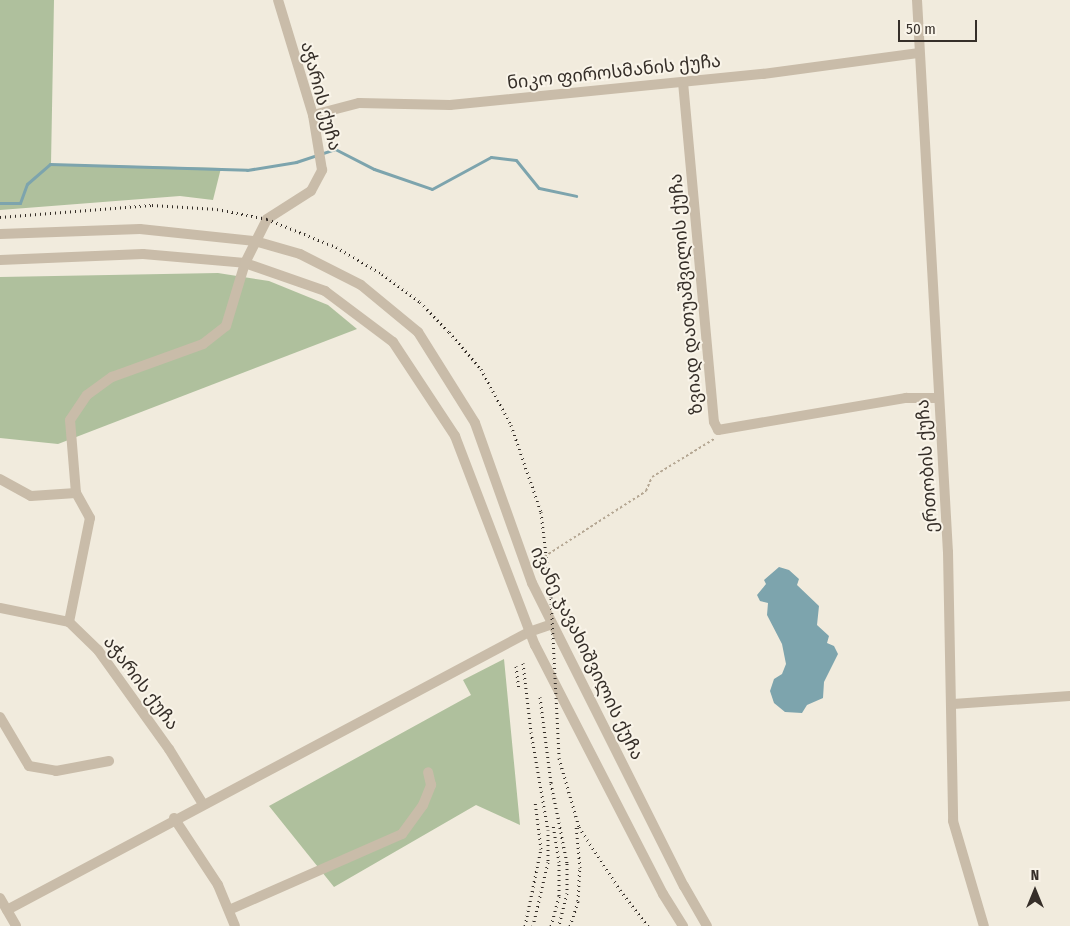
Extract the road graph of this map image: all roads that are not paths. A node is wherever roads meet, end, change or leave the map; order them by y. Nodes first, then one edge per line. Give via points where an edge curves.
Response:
1 (278, 0) edge
2 (917, 0) edge
3 (918, 54) junction
4 (683, 82) junction
5 (313, 115) junction
6 (0, 234) edge
7 (255, 241) junction
8 (0, 260) edge
9 (244, 263) junction
10 (939, 398) junction
11 (0, 479) edge
12 (76, 494) junction
13 (0, 608) edge
14 (69, 622) junction
15 (552, 624) junction
16 (529, 632) junction
17 (1070, 696) edge
18 (953, 704) junction
19 (0, 717) edge
20 (109, 761) dead end
21 (428, 772) dead end
22 (203, 804) junction
23 (174, 818) junction
24 (0, 898) edge
25 (7, 910) junction
26 (229, 910) junction
27 (16, 926) edge
28 (235, 926) edge
29 (683, 926) edge
30 (707, 926) edge
31 (984, 926) edge

1 - 5 street, აჭარის ქუჩა
2 - 3 street, ერთობის ქუჩა
3 - 4 street, ნიკო ფიროსმანის ქუჩა
3 - 10 street, ერთობის ქუჩა
4 - 5 street, ნიკო ფიროსმანის ქუჩა via 450,105 359,103
4 - 10 street, ზვიად დათუაშვილის ქუჩა via 714,422 718,430 906,398
5 - 7 street, აჭარის ქუჩა via 322,170 311,191 267,218
6 - 7 street, ივანე ჯავახიშვილის ქუჩა via 140,228
7 - 9 street, აჭარის ქუჩა
7 - 15 street, ივანე ჯავახიშვილის ქუჩა via 300,254 361,286 418,332 475,423 526,569
8 - 9 street via 144,254
9 - 12 street, აჭარის ქუჩა via 226,326 203,344 112,377 87,395 70,420
9 - 16 street via 325,291 393,342 455,436
10 - 18 street, ერთობის ქუჩა
11 - 12 street via 32,496
12 - 14 street, აჭარის ქუჩა via 90,518
13 - 14 street
14 - 22 street, აჭარის ქუჩა via 98,650 169,749
15 - 16 street
15 - 30 street, ივანე ჯავახიშვილის ქუჩა
16 - 22 street
16 - 29 street via 572,720
17 - 18 street
18 - 31 street, ერთობის ქუჩა via 953,821
19 - 20 street via 29,766 56,770
21 - 26 street via 431,785 423,805 402,834
22 - 23 street
23 - 25 street
23 - 26 street via 218,885
24 - 25 street
25 - 27 street
26 - 28 street

